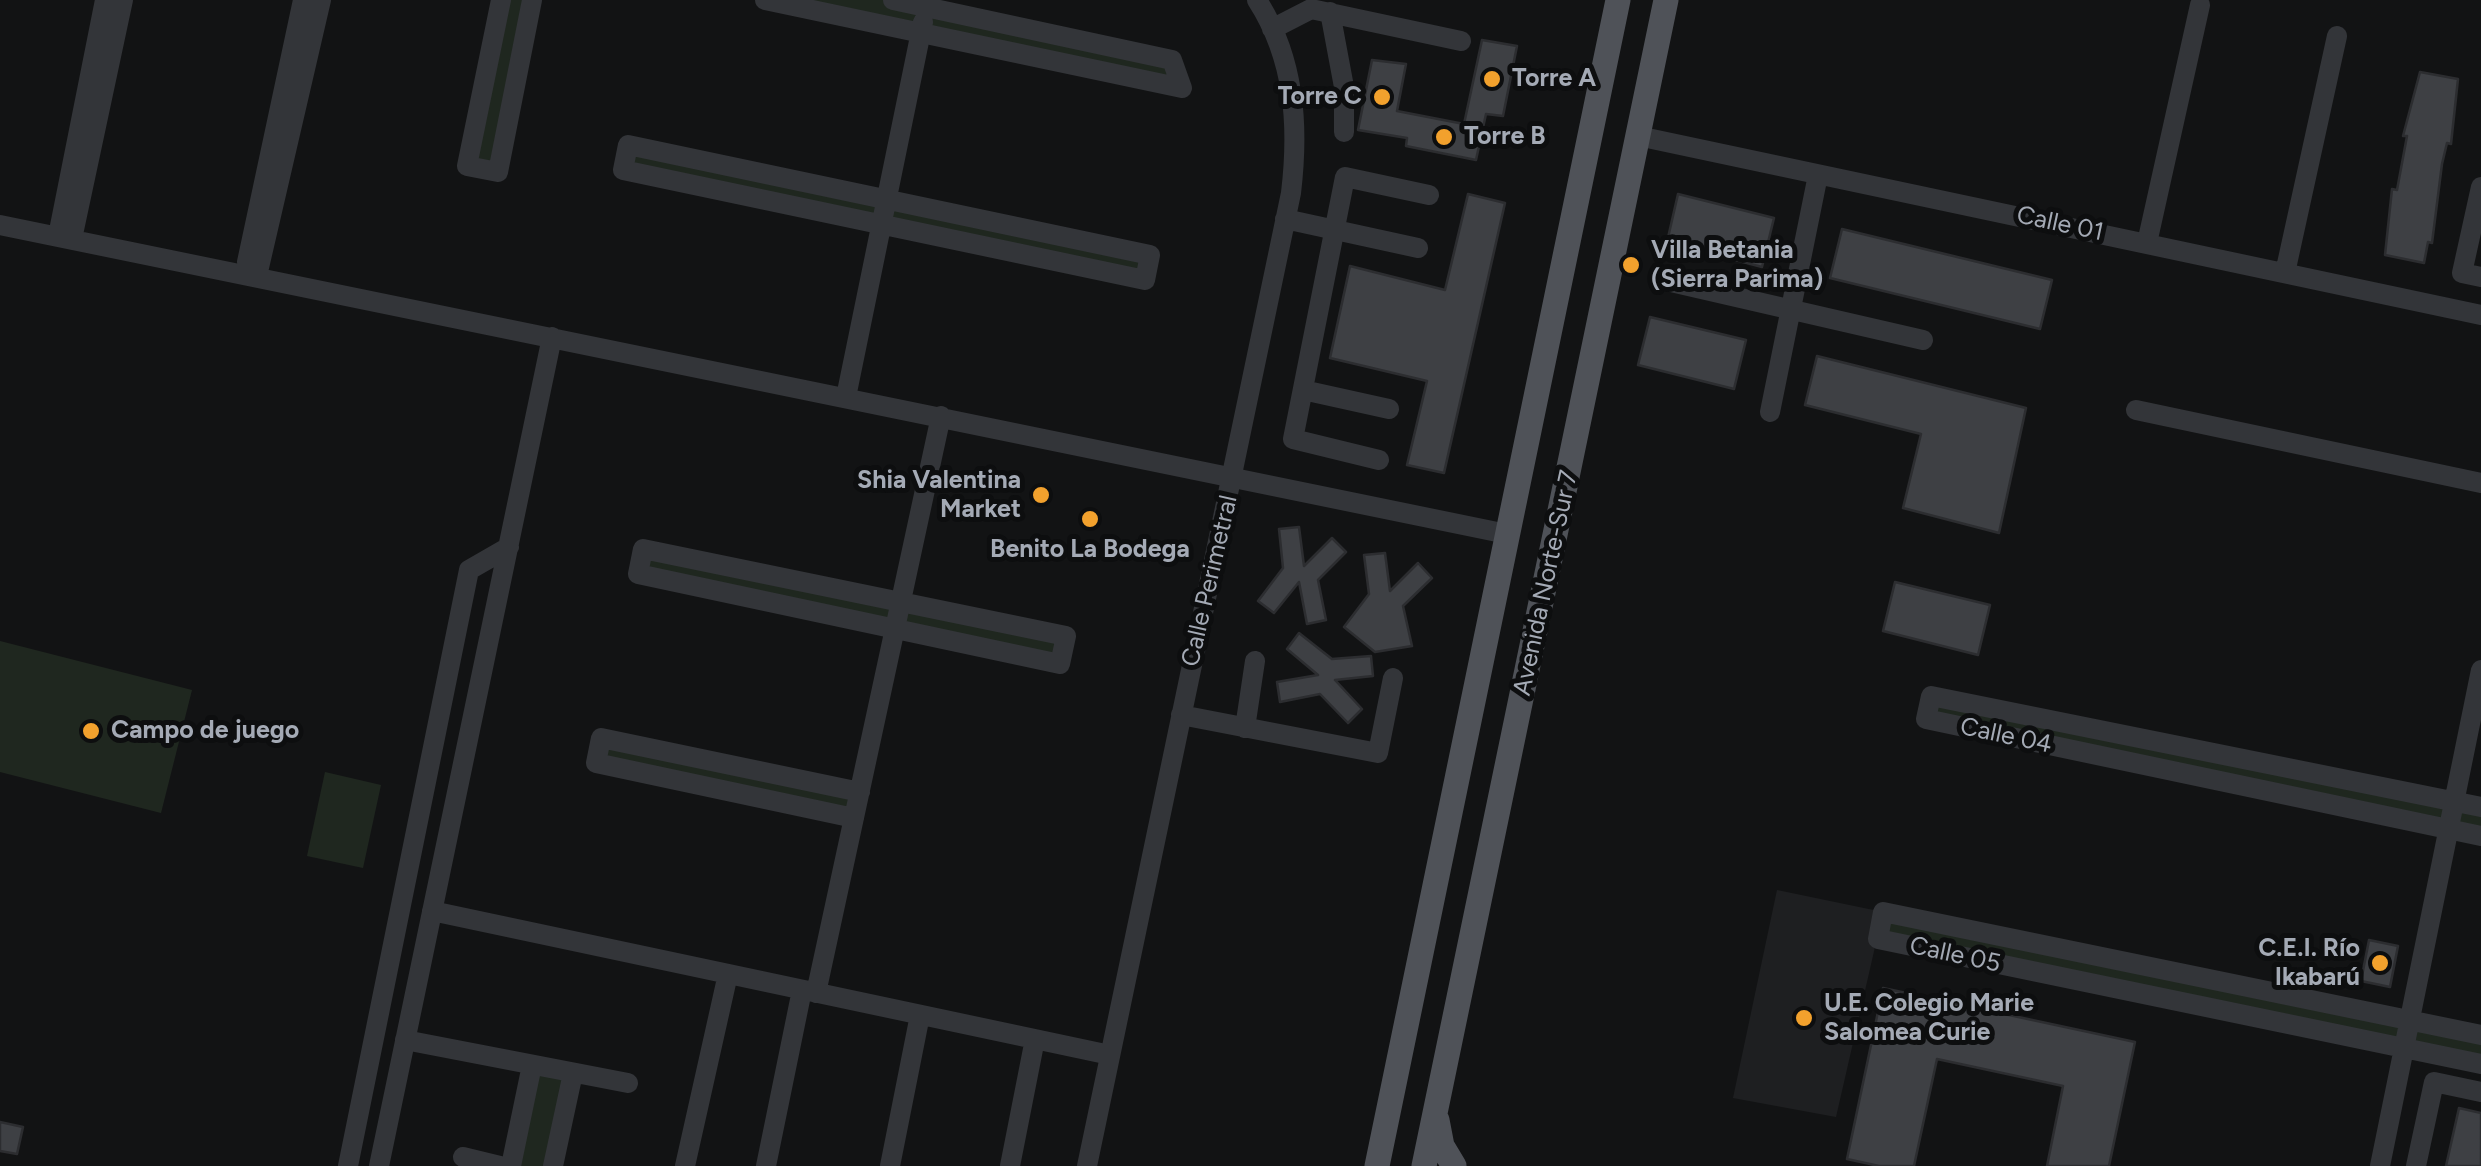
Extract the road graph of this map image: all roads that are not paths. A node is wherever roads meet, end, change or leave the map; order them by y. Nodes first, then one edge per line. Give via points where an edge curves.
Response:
1 (105, 0) edge
2 (123, 0) edge
3 (501, 0) edge
4 (532, 0) edge
5 (765, 0) edge
6 (892, 0) edge
7 (1256, 0) edge
8 (1618, 0) edge
9 (1666, 0) edge
10 (311, 2) edge
11 (926, 4) edge
12 (2200, 5) dead end
13 (1330, 12) junction
14 (1272, 28) junction
15 (920, 33) junction
16 (2337, 36) dead end
17 (1461, 41) dead end
18 (1344, 132) dead end
19 (1638, 136) junction
20 (1818, 175) junction
21 (2481, 187) edge
22 (1429, 195) dead end
23 (886, 199) junction
24 (1285, 218) junction
25 (0, 224) edge
26 (881, 225) junction
27 (1334, 229) junction
28 (65, 238) junction
29 (2147, 243) junction
30 (1418, 248) dead end
31 (2285, 273) junction
32 (250, 275) junction
33 (2481, 277) edge
34 (1658, 279) dead end
35 (1791, 310) junction
36 (2481, 314) edge
37 (552, 336) junction
38 (1923, 340) dead end
39 (1303, 390) junction
40 (846, 396) junction
41 (1389, 409) dead end
42 (2136, 410) dead end
43 (1770, 412) dead end
44 (941, 416) junction
45 (1379, 460) dead end
46 (1234, 477) junction
47 (2481, 483) edge
48 (1507, 534) junction
49 (509, 546) junction
50 (901, 603) junction
51 (895, 629) junction
52 (1255, 660) dead end
53 (2481, 670) edge
54 (1394, 678) dead end
55 (1181, 716) junction
56 (1245, 728) junction
57 (860, 792) junction
58 (2454, 801) junction
59 (2481, 807) edge
60 (854, 818) junction
61 (2448, 830) junction
62 (2481, 836) edge
63 (432, 911) junction
64 (728, 974) junction
65 (809, 991) junction
66 (920, 1015) junction
67 (2410, 1021) junction
68 (2481, 1035) edge
69 (406, 1040) junction
70 (1035, 1040) junction
71 (2404, 1048) junction
72 (1110, 1055) junction
73 (532, 1064) junction
74 (2481, 1064) edge
75 (573, 1072) junction
76 (628, 1083) dead end
77 (2481, 1092) edge
78 (1435, 1109) junction
79 (462, 1157) dead end
80 (348, 1166) edge
81 (379, 1166) edge
82 (500, 1166) edge
83 (511, 1166) edge
84 (554, 1166) edge
85 (685, 1166) edge
86 (766, 1166) edge
87 (890, 1166) edge
88 (1010, 1166) edge
89 (1086, 1166) edge
90 (1376, 1166) edge
91 (1424, 1166) edge
92 (1454, 1166) edge
93 (2380, 1166) edge
94 (2416, 1166) edge

1 - 28 street
2 - 28 street
3 - 4 street via 468,166 498,172
5 - 15 street
6 - 11 street
7 - 14 street, Calle Perimetral
8 - 48 main road, Avenida Norte-Sur 7
9 - 19 main road, Avenida Norte-Sur 7
10 - 32 street
11 - 15 street
11 - 15 street via 1172,60 1182,88
12 - 29 street
13 - 14 street via 1311,9
13 - 17 street
13 - 18 street via 1344,87
14 - 24 street, Calle Perimetral via 1296,124
15 - 23 street
16 - 31 street
19 - 20 street, Calle 01
19 - 78 main road, Avenida Norte-Sur 7
20 - 29 street, Calle 01
20 - 35 street
21 - 33 street via 2462,273
22 - 27 street via 1345,177
23 - 26 street
23 - 26 street via 628,145 623,170
23 - 26 street via 1150,255 1144,280
24 - 27 street
24 - 46 street, Calle Perimetral
25 - 28 street
26 - 40 street
27 - 30 street
27 - 39 street
28 - 32 street
29 - 31 street, Calle 01
31 - 36 street, Calle 01
32 - 37 street
34 - 35 street
35 - 38 street
35 - 43 street
37 - 40 street
37 - 49 street
39 - 41 street
39 - 45 street via 1293,440
40 - 44 street
42 - 47 street
44 - 46 street
44 - 50 street
46 - 48 street
46 - 55 street, Calle Perimetral
48 - 90 main road, Avenida Norte-Sur 7
49 - 63 street
49 - 80 street via 469,570
50 - 51 street
50 - 51 street via 1066,636 1060,664
50 - 51 street via 643,549 638,574
51 - 57 street
52 - 56 street
53 - 58 street
54 - 56 street via 1378,754
55 - 56 street
55 - 72 street, Calle Perimetral
57 - 60 street
57 - 60 street via 601,738 596,763
58 - 59 street, Calle 04
58 - 61 street
58 - 61 street, Calle 04 via 1931,696 1928,708 1926,719
60 - 65 street
61 - 62 street, Calle 04
61 - 67 street
63 - 64 street
63 - 69 street
64 - 65 street
64 - 85 street
65 - 66 street
65 - 86 street
66 - 70 street
66 - 87 street
67 - 68 street, Calle 05
67 - 71 street
67 - 71 street, Calle 05 via 1883,912 1878,938
69 - 73 street
69 - 81 street
70 - 72 street
70 - 88 street
71 - 74 street, Calle 05
71 - 93 street
72 - 89 street, Calle Perimetral
73 - 75 street
73 - 83 street
75 - 76 street
75 - 84 street
77 - 94 street via 2434,1082
78 - 91 main road, Avenida Norte-Sur 7
78 - 92 main road via 1442,1146
79 - 82 street

